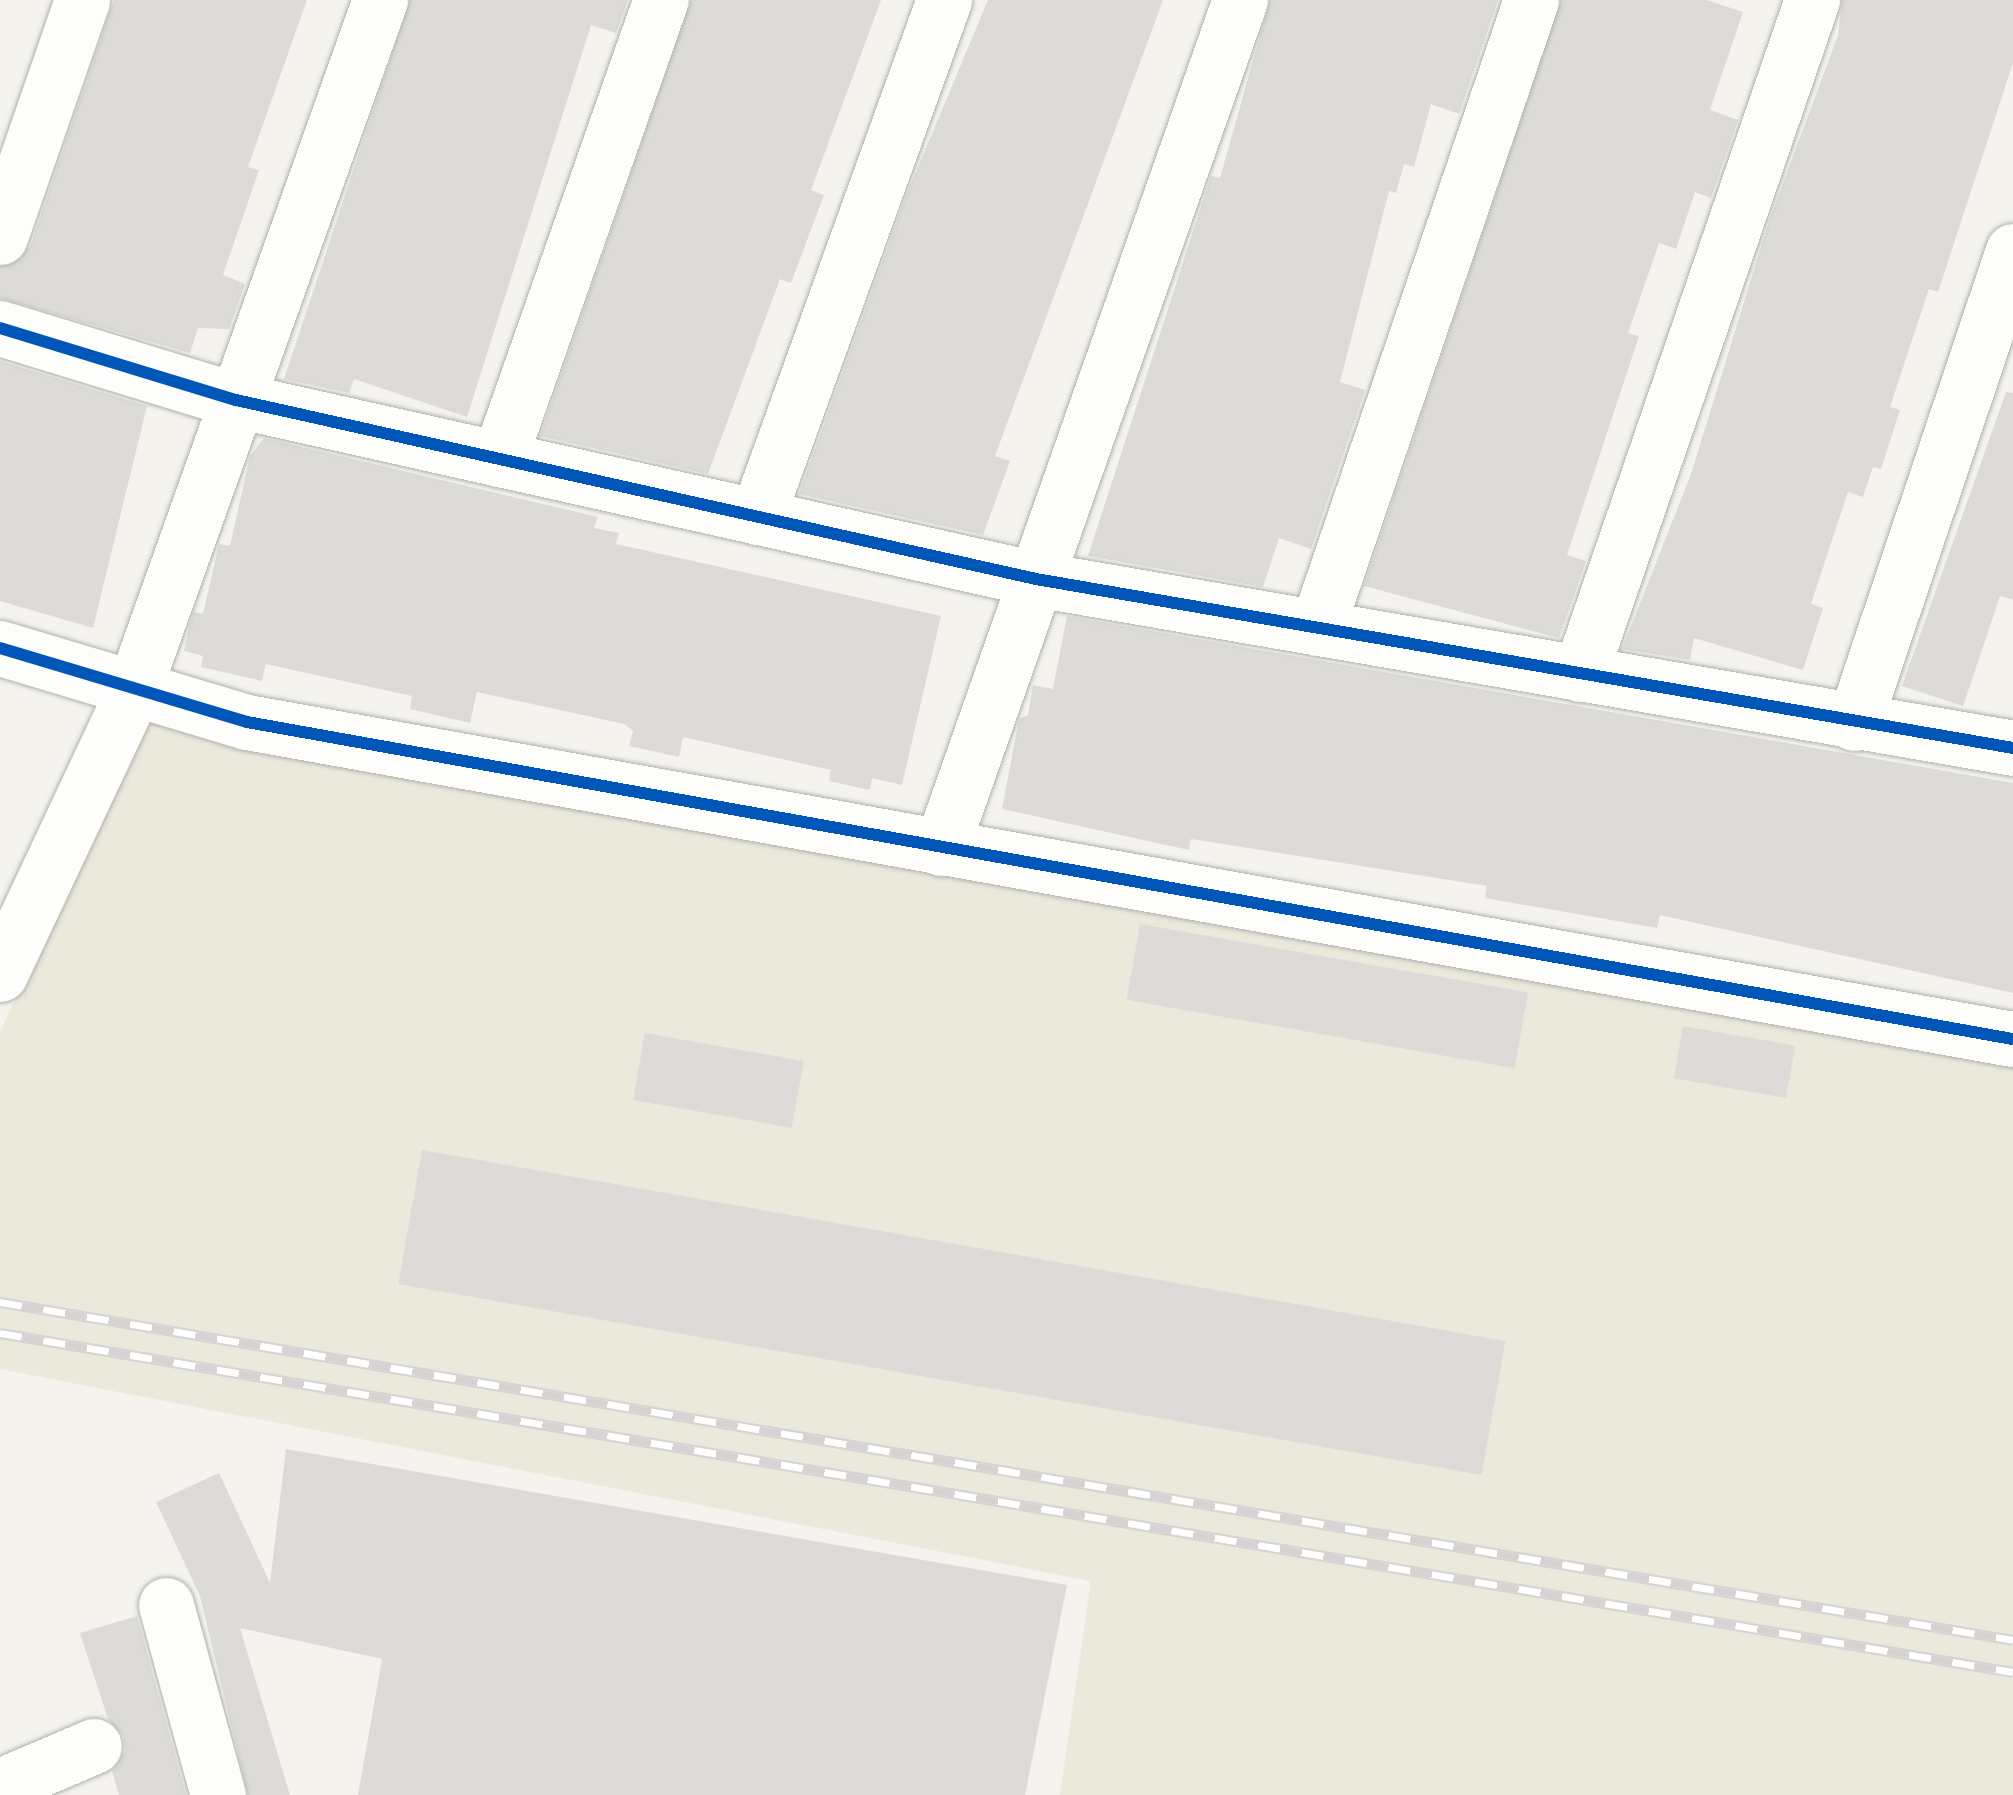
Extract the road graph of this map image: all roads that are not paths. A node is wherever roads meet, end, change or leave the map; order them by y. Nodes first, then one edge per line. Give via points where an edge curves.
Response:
1 (82, 0) edge
2 (380, 0) edge
3 (661, 0) edge
4 (944, 0) edge
5 (1240, 0) edge
6 (1531, 0) edge
7 (1812, 0) edge
8 (0, 237) edge
9 (2013, 251) edge
10 (0, 328) edge
11 (236, 400) junction
12 (499, 459) junction
13 (757, 517) junction
14 (1036, 579) junction
15 (1316, 628) junction
16 (0, 648) edge
17 (1580, 674) junction
18 (133, 690) junction
19 (1854, 722) junction
20 (2013, 748) edge
21 (940, 848) junction
22 (0, 974) edge
23 (2013, 1039) edge
24 (166, 1605) dead end
25 (94, 1746) dead end
26 (0, 1786) edge
27 (218, 1795) edge

1 - 8 street
2 - 11 street
3 - 12 street
4 - 13 street
5 - 14 street
6 - 15 street
7 - 17 street
9 - 19 street
10 - 11 street
11 - 12 street
11 - 18 street
12 - 13 street
13 - 14 street
14 - 15 street
14 - 21 street
15 - 17 street
16 - 18 street
17 - 19 street
18 - 21 street via 247,722
18 - 22 street
19 - 20 street
21 - 23 street
24 - 27 street
25 - 26 street

